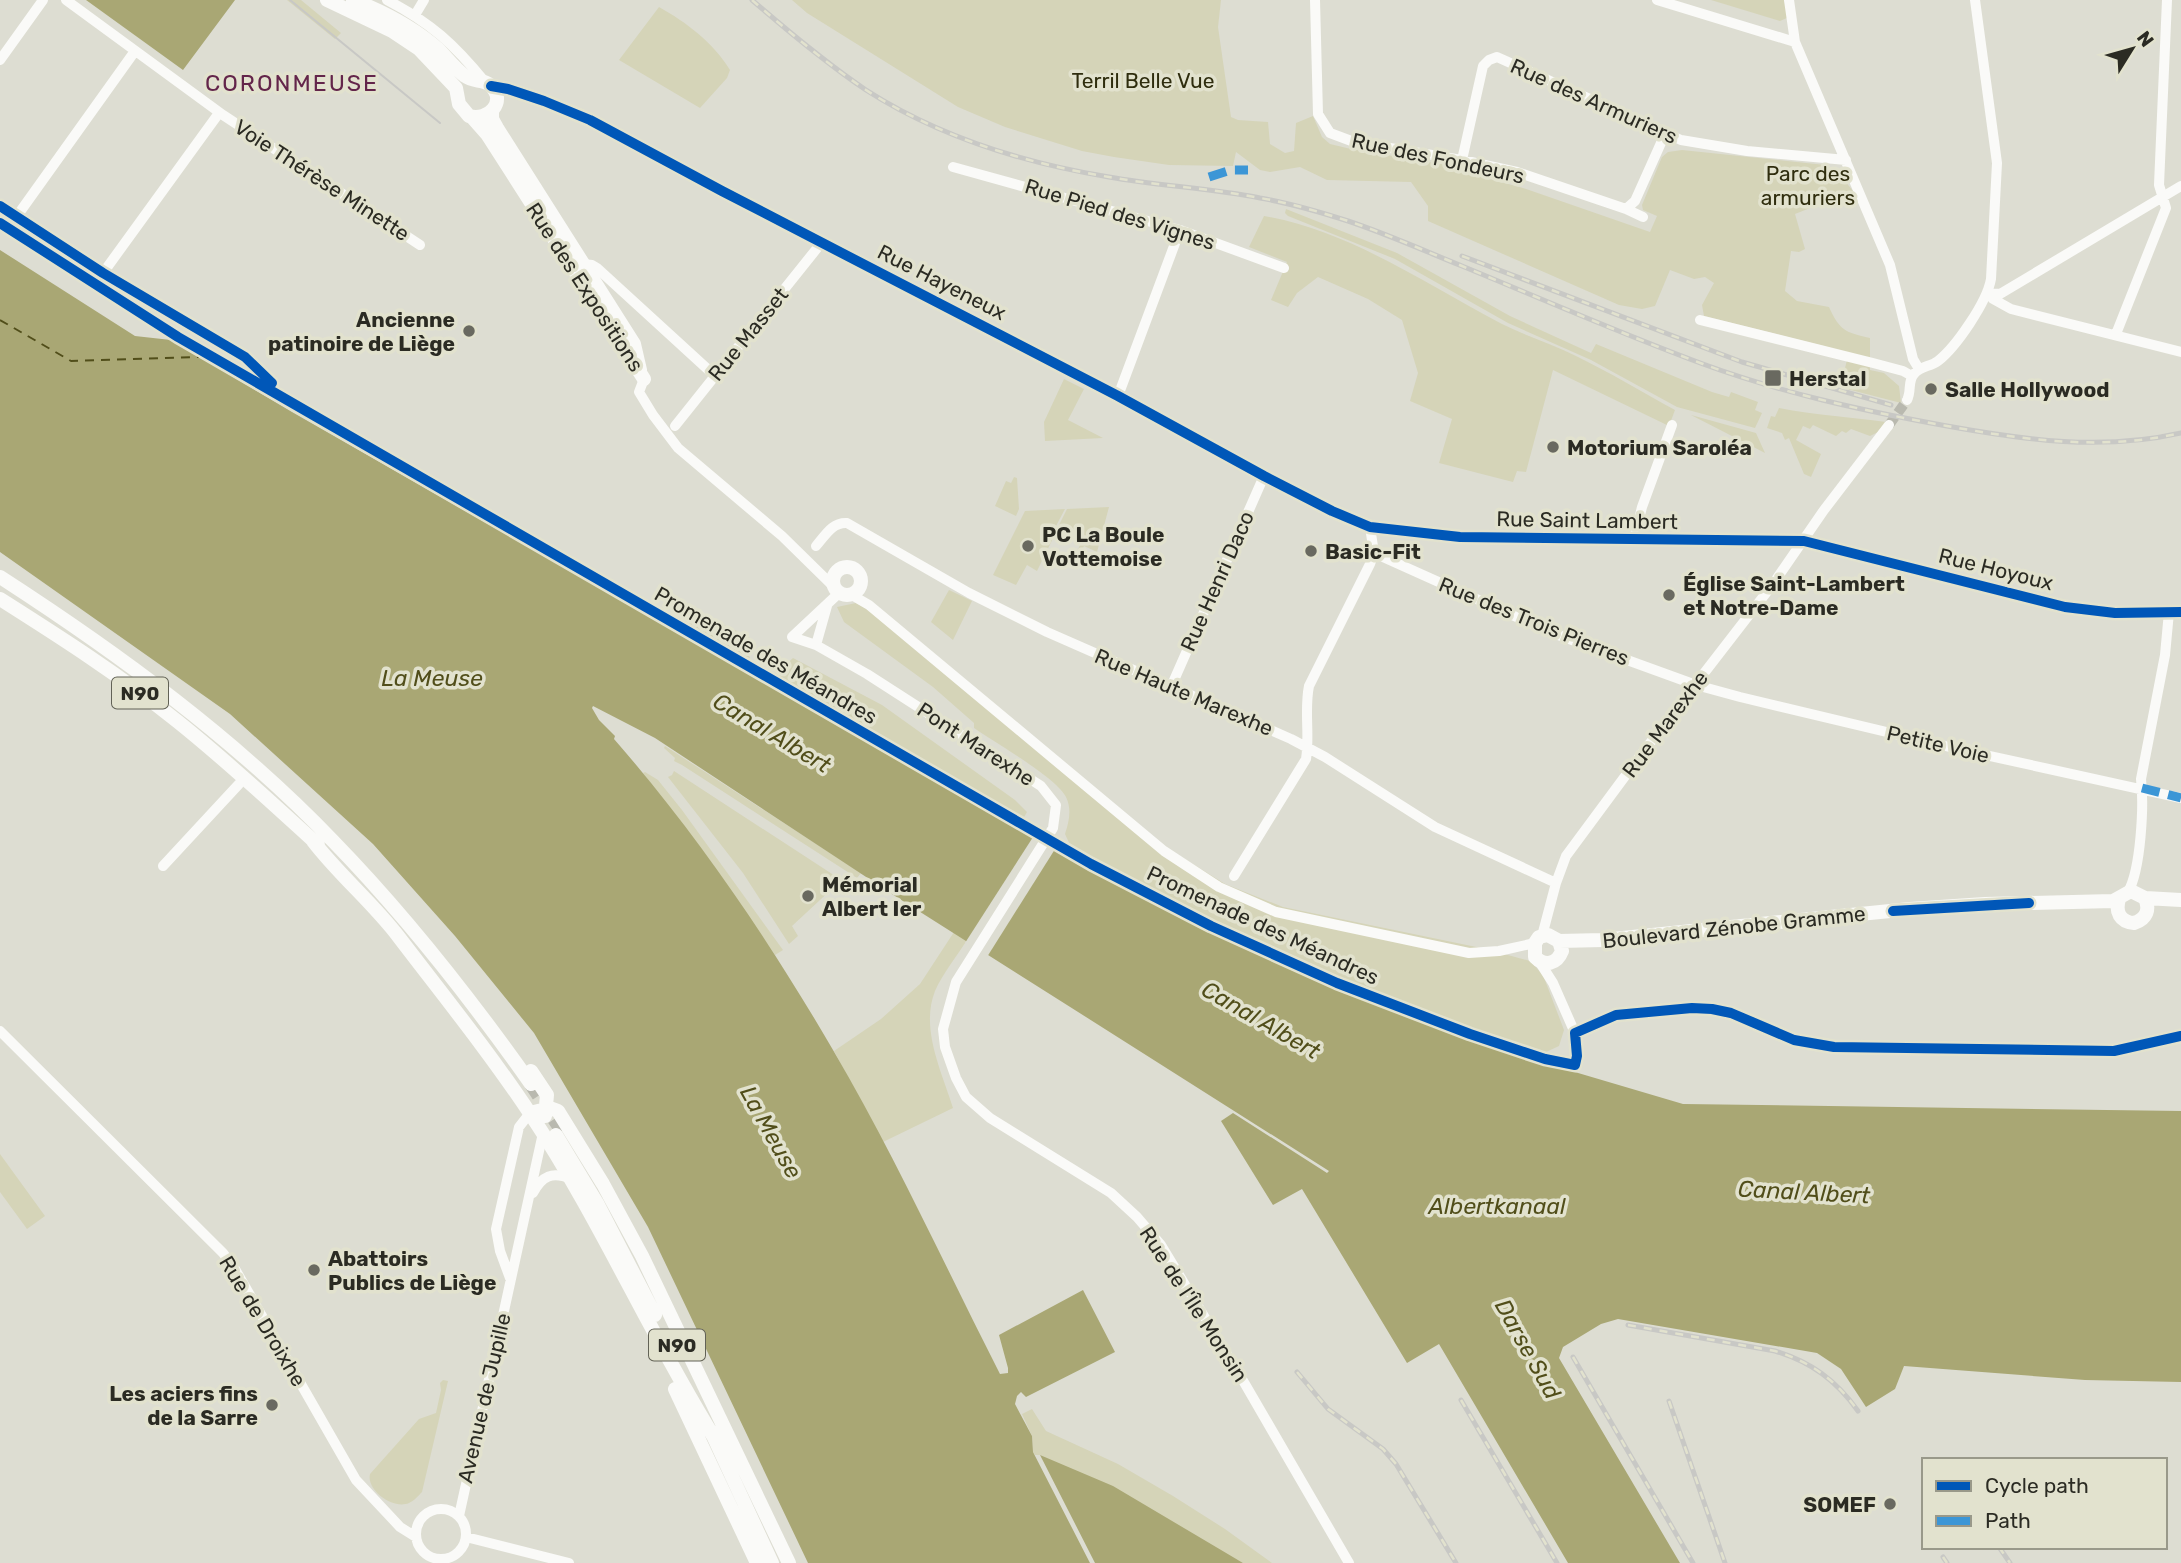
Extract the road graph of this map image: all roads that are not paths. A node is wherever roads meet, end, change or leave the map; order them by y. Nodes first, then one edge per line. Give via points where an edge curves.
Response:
1 (43, 0) edge
2 (66, 0) edge
3 (327, 0) edge
4 (353, 0) edge
5 (387, 0) edge
6 (424, 0) edge
7 (1315, 0) edge
8 (1657, 0) edge
9 (1789, 0) edge
10 (1975, 0) edge
11 (2167, 0) edge
12 (415, 15) junction
13 (1795, 42) junction
14 (135, 51) junction
15 (0, 60) edge
16 (483, 83) junction
17 (527, 96) junction
18 (459, 97) junction
19 (493, 110) junction
20 (221, 114) junction
21 (472, 117) junction
22 (1665, 134) junction
23 (1462, 160) junction
24 (1846, 160) junction
25 (953, 167) dead end
26 (2181, 186) edge
27 (2162, 197) junction
28 (1626, 209) junction
29 (16, 216) dead end
30 (1643, 217) dead end
31 (1180, 230) junction
32 (822, 242) junction
33 (420, 244) dead end
34 (583, 264) junction
35 (1284, 268) dead end
36 (103, 273) dead end
37 (1989, 293) junction
38 (1700, 320) dead end
39 (2116, 334) junction
40 (2181, 352) edge
41 (1915, 368) junction
42 (714, 375) junction
43 (644, 379) junction
44 (1118, 396) junction
45 (1909, 396) tunnel mouth
46 (1672, 425) dead end
47 (1889, 425) tunnel mouth
48 (675, 426) dead end
49 (1264, 476) junction
50 (1370, 527) junction
51 (1634, 539) junction
52 (1804, 541) junction
53 (816, 547) dead end
54 (1374, 553) junction
55 (0, 580) edge
56 (841, 591) junction
57 (5, 602) edge
58 (827, 607) junction
59 (2175, 612) edge
60 (816, 645) junction
61 (1696, 685) junction
62 (1171, 687) junction
63 (1308, 748) junction
64 (239, 784) junction
65 (2142, 788) junction
66 (2181, 797) edge
67 (313, 841) junction
68 (163, 866) dead end
69 (363, 873) junction
70 (1234, 876) dead end
71 (1556, 883) junction
72 (2123, 896) junction
73 (2145, 898) junction
74 (2181, 900) edge
75 (1547, 939) junction
76 (974, 953) joint
77 (1546, 961) junction
78 (417, 963) junction
79 (1616, 1015) dead end
80 (0, 1031) edge
81 (1575, 1033) junction
82 (1545, 1059) dead end
83 (545, 1109) junction
84 (530, 1113) junction
85 (553, 1133) junction
86 (571, 1179) junction
87 (529, 1202) junction
88 (510, 1281) junction
89 (636, 1301) junction
90 (715, 1439) junction
91 (459, 1516) junction
92 (416, 1537) junction
93 (466, 1537) junction
94 (421, 1557) edge
95 (787, 1560) edge
96 (448, 1561) edge
97 (569, 1563) edge
98 (757, 1563) edge
99 (772, 1563) edge
100 (1349, 1563) edge

1 - 15 street
2 - 14 street, Voie Thérèse Minette
3 - 18 main road via 408,41 444,72
4 - 16 main road via 417,32 463,75
5 - 12 street
6 - 12 street
7 - 23 street, Rue des Fondeurs via 1318,114 1330,132 1354,142
8 - 13 street
9 - 13 street
10 - 37 street via 1997,163
11 - 27 street
12 - 16 street via 450,42
13 - 24 street
14 - 20 street, Voie Thérèse Minette
14 - 29 street
16 - 17 street, Rue Hayeneux
16 - 18 main road via 461,89
16 - 19 main road via 496,96
17 - 19 street via 511,98
17 - 32 street, Rue Hayeneux via 590,120
18 - 21 main road via 463,111
19 - 21 main road via 483,118
19 - 34 main road, Rue des Expositions via 497,128
20 - 33 street, Voie Thérèse Minette
20 - 36 street
21 - 43 main road, Rue des Expositions
22 - 23 street, Rue des Armuriers via 1497,57 1483,66
22 - 24 street, Rue des Armuriers via 1698,144
22 - 28 street
23 - 28 street, Rue des Fondeurs via 1517,172
24 - 41 street via 1890,265
25 - 31 street, Rue Pied des Vignes
26 - 27 street
27 - 37 street via 2000,294
27 - 39 street via 2166,208
28 - 30 street, Rue des Fondeurs
31 - 35 street, Rue Pied des Vignes
31 - 44 street
32 - 42 street, Rue Masset
32 - 44 street, Rue Hayeneux
34 - 42 street via 597,268
34 - 43 main road, Rue des Expositions via 634,344
37 - 39 street via 2011,309
37 - 41 street via 1938,361
38 - 41 street via 1873,363
39 - 40 street
41 - 45 street
42 - 48 street, Rue Masset
43 - 56 street via 639,392 678,448
44 - 49 street, Rue Hayeneux
46 - 51 street
47 - 52 street, Rue Marexhe
49 - 50 street, Rue Hayeneux
49 - 62 street, Rue Henri Daco
50 - 51 street, Rue Saint Lambert via 1460,537
50 - 54 street
51 - 52 street, Rue Saint Lambert
52 - 59 street, Rue Hoyoux via 2065,607 2115,613
52 - 61 street, Rue Marexhe
53 - 62 street, Rue Haute Marexhe via 832,527 847,523 1047,632
54 - 61 street, Rue des Trois Pierres via 1550,632
54 - 63 street via 1309,687
55 - 69 main road, N90 via 69,622 179,704 306,814
56 - 58 street
56 - 75 street via 869,605 1164,851 1219,887 1276,912 1469,953
57 - 64 main road via 26,624 133,698
57 - 67 main road, N90 via 175,719
58 - 60 street
58 - 60 street, Pont Marexhe via 792,637
59 - 65 street
60 - 76 street, Pont Marexhe via 1041,786 1056,805 1051,831
61 - 65 street, Petite Voie
61 - 71 street, Rue Marexhe via 1566,856
62 - 63 street, Rue Haute Marexhe
63 - 70 street via 1306,759
63 - 71 street, Rue Haute Marexhe via 1435,827
64 - 68 street
64 - 78 main road via 323,863
65 - 66 street, Petite Voie
65 - 72 street via 2134,881
67 - 69 main road, N90 via 421,952 528,1087 455,982
67 - 78 main road
69 - 83 main road via 411,918 468,986 545,1091
71 - 75 street, Rue Marexhe
72 - 73 main road, Boulevard Zénobe Gramme via 2138,893
72 - 73 main road via 2117,908 2120,916 2134,923 2145,916
72 - 75 main road, Boulevard Zénobe Gramme via 1910,909 1603,940
73 - 74 main road, Boulevard Zénobe Gramme
75 - 77 main road via 1534,952
75 - 77 main road via 1561,955
76 - 100 street, Rue de l'Île Monsin via 956,982 943,1029 945,1047 965,1097 990,1118 1111,1193 1138,1217 1161,1245
77 - 81 street
78 - 84 main road
79 - 81 street
80 - 92 street, Rue de Droixhe via 223,1253 356,1480 400,1527
81 - 82 street via 1575,1065
83 - 84 main road
83 - 85 main road
83 - 95 main road, N90 via 558,1111 618,1210
84 - 85 main road
84 - 88 street, Avenue de Jupille via 517,1134 496,1229
85 - 86 main road
85 - 87 street, Avenue de Jupille
85 - 90 main road, N90 via 623,1252
85 - 95 main road, N90 via 628,1246
86 - 87 street, Avenue de Jupille via 543,1177
86 - 89 main road
87 - 88 street, Avenue de Jupille
88 - 91 street, Avenue de Jupille
89 - 90 main road
89 - 98 main road, N90
90 - 99 main road, N90
91 - 92 street via 445,1509 430,1512 419,1522
91 - 93 street
92 - 94 street
93 - 96 street via 461,1551
93 - 97 street
94 - 96 street

